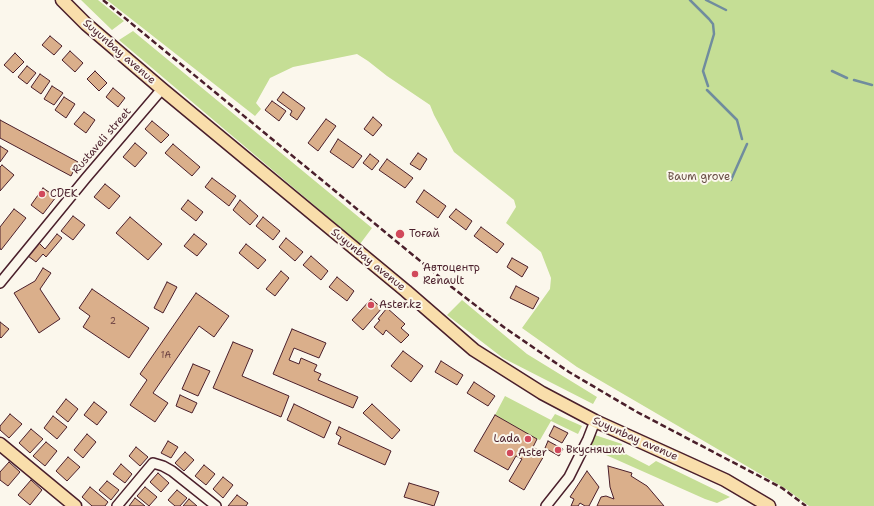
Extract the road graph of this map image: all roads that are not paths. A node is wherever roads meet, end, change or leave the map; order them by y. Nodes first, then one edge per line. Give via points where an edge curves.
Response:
1 (62, 0) edge
2 (162, 89) junction
3 (0, 283) edge
4 (595, 421) junction
5 (0, 444) edge
6 (75, 506) edge
7 (117, 506) edge
8 (216, 506) edge
9 (547, 506) edge
10 (769, 506) edge

1 - 2 main road, Suyunbay avenue
2 - 3 street, Rustaveli street
2 - 4 main road, Suyunbay avenue via 474,350 542,393
4 - 9 street via 569,477
4 - 10 main road, Suyunbay avenue via 725,480
5 - 6 main road
7 - 8 street via 153,463 172,471

